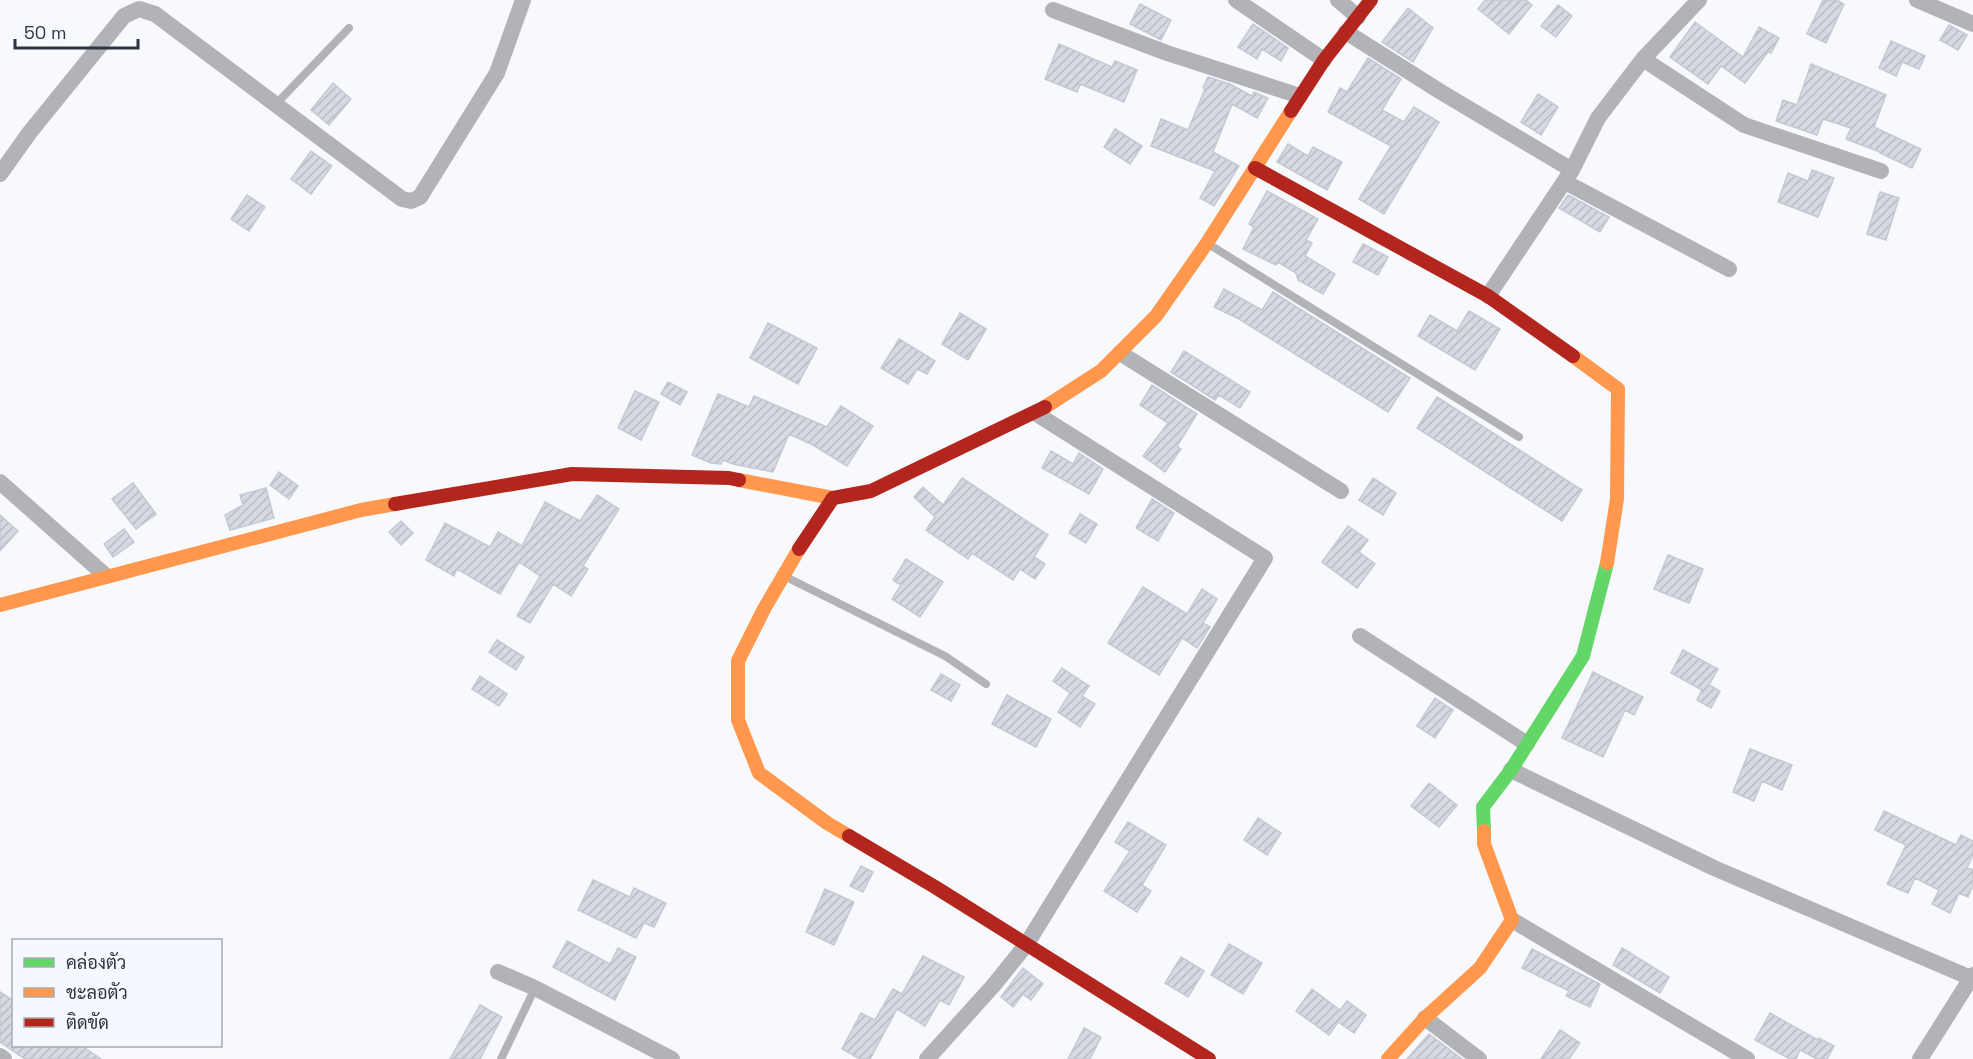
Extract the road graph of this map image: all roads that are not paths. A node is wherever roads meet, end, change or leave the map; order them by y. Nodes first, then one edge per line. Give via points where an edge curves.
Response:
1 (523, 0) edge
2 (1236, 0) edge
3 (1338, 0) edge
4 (1371, 0) edge
5 (1699, 0) edge
6 (1917, 0) edge
7 (1053, 10) dead end
8 (1358, 17) junction
9 (1973, 24) edge
10 (349, 28) dead end
11 (1346, 32) junction
12 (1643, 59) junction
13 (1324, 60) junction
14 (1300, 96) junction
15 (277, 104) junction
16 (1255, 168) junction
17 (1881, 171) dead end
18 (0, 174) edge
19 (1569, 176) junction
20 (1207, 243) junction
21 (1730, 269) dead end
22 (1488, 296) junction
23 (1120, 353) junction
24 (1035, 413) junction
25 (1519, 437) dead end
26 (0, 482) edge
27 (1341, 491) dead end
28 (833, 498) junction
29 (106, 576) junction
30 (783, 576) junction
31 (0, 605) edge
32 (1360, 636) dead end
33 (986, 684) dead end
34 (1527, 744) junction
35 (1511, 770) junction
36 (1512, 920) junction
37 (1026, 945) junction
38 (498, 972) dead end
39 (1972, 977) edge
40 (535, 988) junction
41 (1425, 1018) junction
42 (650, 1054) edge
43 (501, 1059) edge
44 (672, 1059) edge
45 (927, 1059) edge
46 (1209, 1059) edge
47 (1388, 1059) edge
48 (1479, 1059) edge
49 (1748, 1059) edge
50 (1920, 1059) edge

1 - 15 street via 497,74 420,197 411,201 402,199
2 - 13 street
3 - 8 street
4 - 8 street
5 - 12 street
6 - 9 street
7 - 14 street via 1167,53
8 - 11 street
10 - 15 lane
11 - 13 street
11 - 19 street
12 - 17 street via 1744,125
12 - 19 street via 1598,118
13 - 14 street
14 - 16 street
15 - 18 street via 155,14 139,9 124,16
16 - 20 street
16 - 22 street
19 - 21 street
19 - 22 street
20 - 23 street via 1156,316
20 - 25 lane
22 - 34 street via 1618,388 1617,499 1606,570 1583,656
23 - 24 street via 1101,371
23 - 27 street
24 - 28 street via 871,491
24 - 37 street via 1265,558
26 - 29 street
28 - 29 street via 729,478 572,474 361,510
28 - 30 street
29 - 31 street
30 - 33 lane via 945,656
30 - 37 street via 738,661 738,720 759,773 827,823
32 - 34 street
34 - 35 street
35 - 36 street via 1483,807 1484,844
35 - 39 street via 1714,868
36 - 41 street via 1480,968
36 - 49 street
37 - 45 street
37 - 46 street
38 - 40 street
39 - 50 street
40 - 42 street
40 - 43 lane
41 - 47 street
41 - 48 street
42 - 44 street

